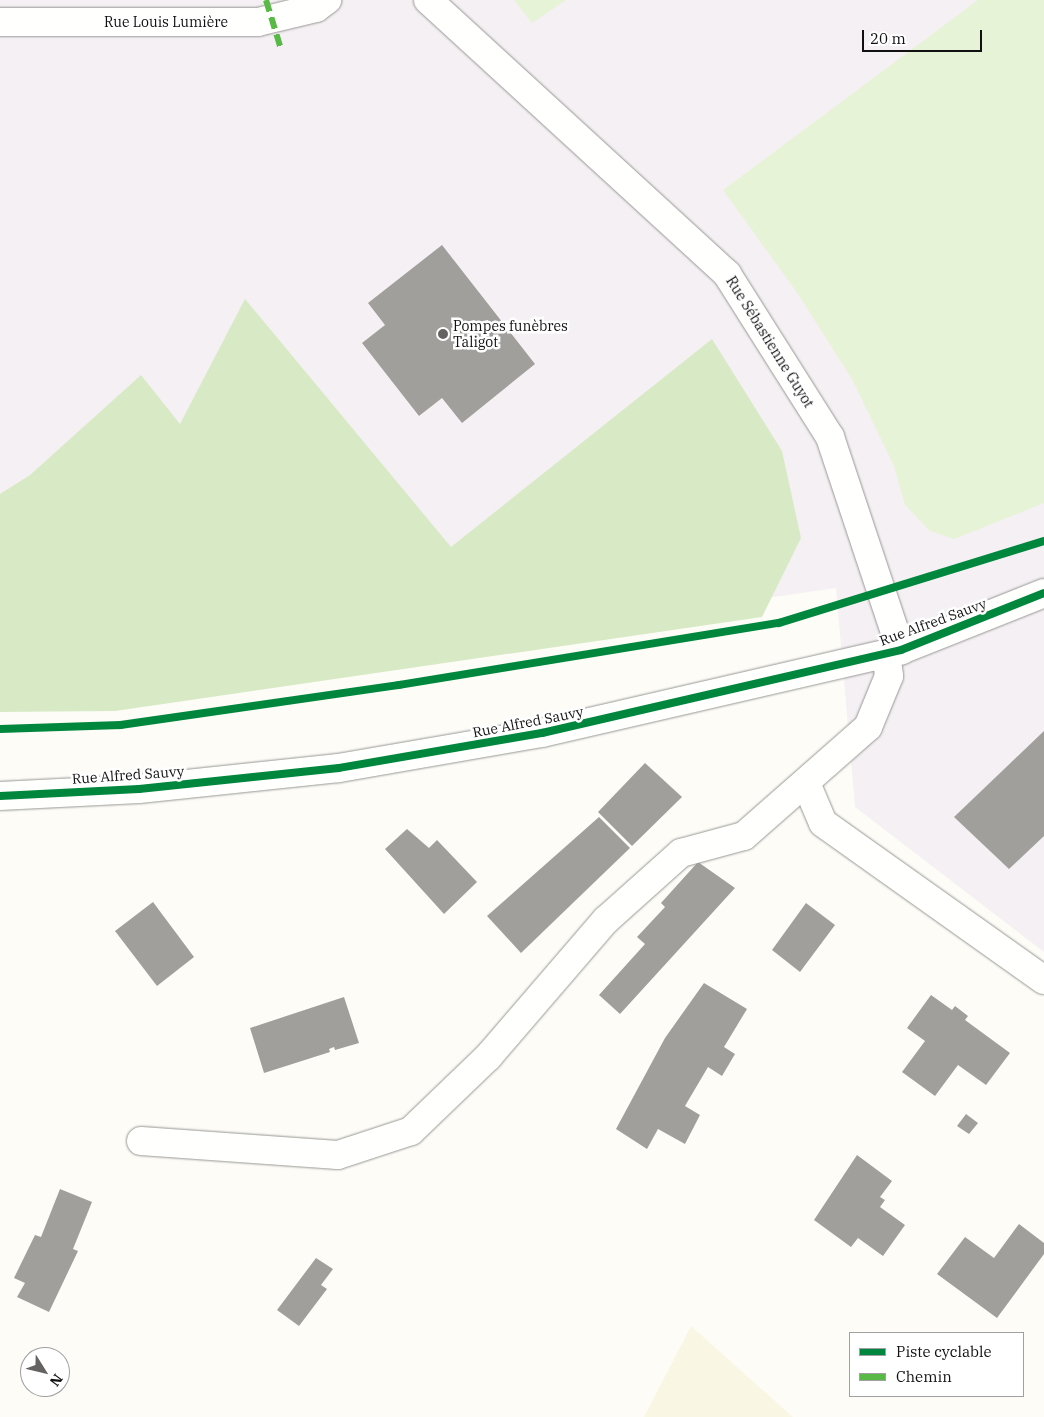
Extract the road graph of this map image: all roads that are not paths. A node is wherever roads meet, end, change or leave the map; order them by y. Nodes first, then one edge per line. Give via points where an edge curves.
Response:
1 (327, 0) edge
2 (428, 0) edge
3 (0, 22) edge
4 (1044, 592) edge
5 (894, 652) junction
6 (806, 783) junction
7 (0, 796) edge
8 (1044, 980) edge
9 (141, 1141) dead end

1 - 3 street, Rue Louis Lumière via 316,8 258,22
2 - 5 street, Rue Sébastienne Guyot via 728,274 830,437
4 - 5 street, Rue Alfred Sauvy
5 - 6 street, Rue Sébastienne Guyot via 889,676 868,727
5 - 7 street, Rue Alfred Sauvy via 542,734 339,768 139,789
6 - 8 street via 823,823
6 - 9 street, Rue Sébastienne Guyot via 744,836 681,853 606,920 488,1056 411,1131 338,1156

